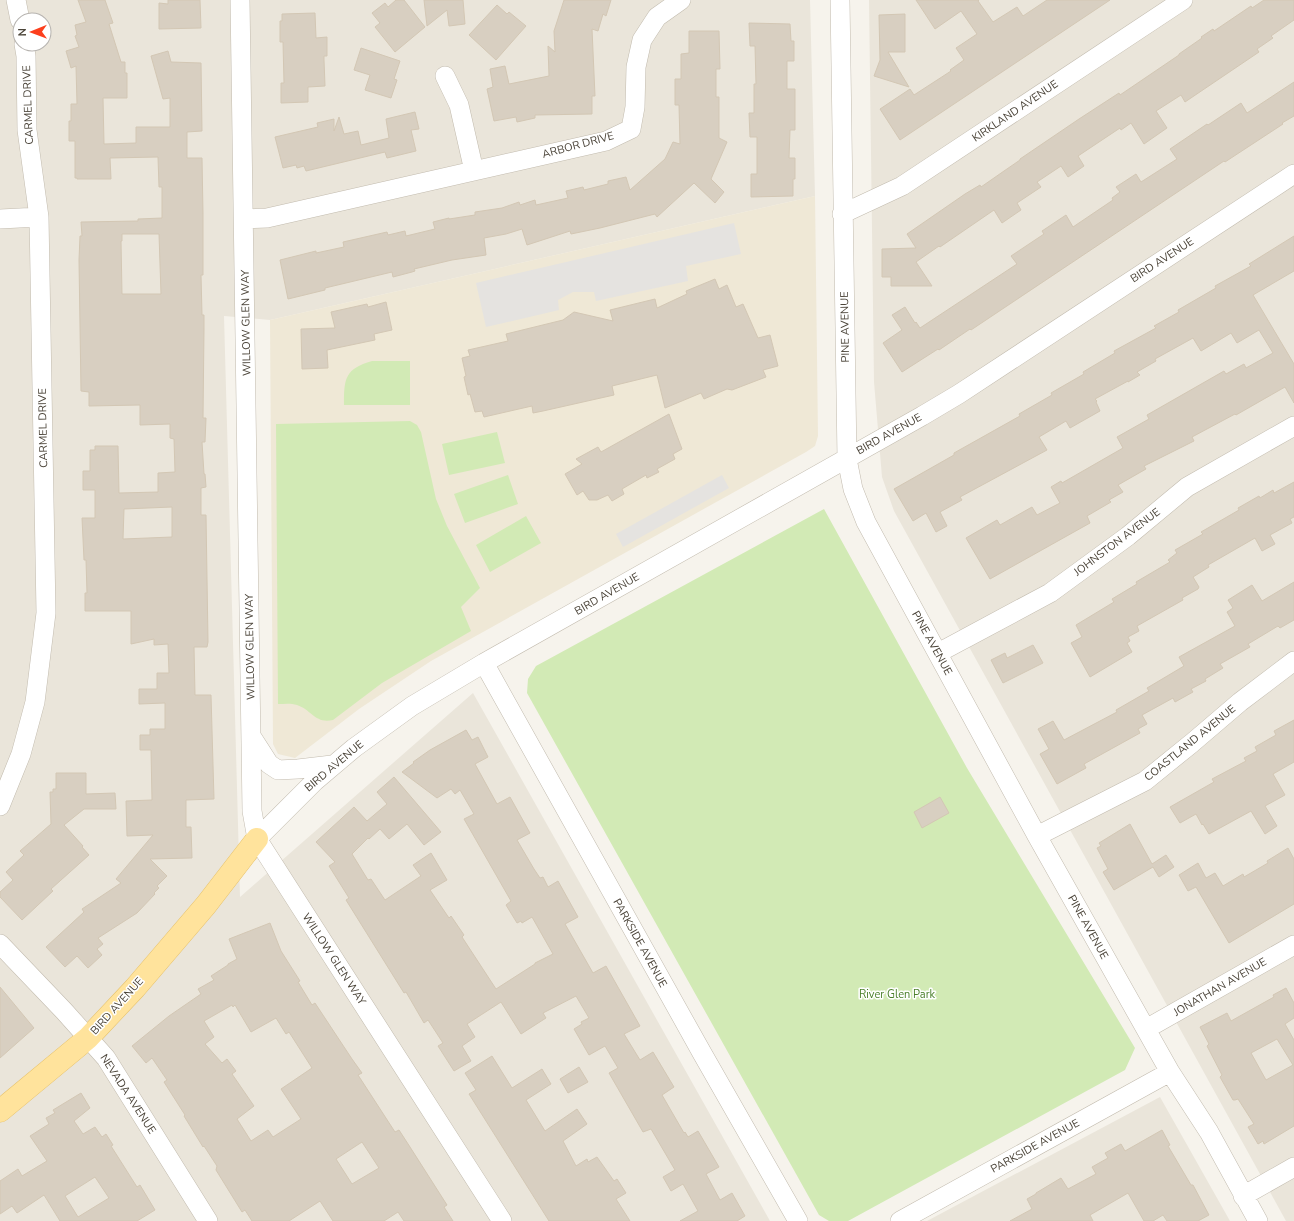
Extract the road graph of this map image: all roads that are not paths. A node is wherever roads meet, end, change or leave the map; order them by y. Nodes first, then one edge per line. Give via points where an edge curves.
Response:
1 (16, 0) edge
2 (240, 0) edge
3 (681, 0) edge
4 (840, 0) edge
5 (1183, 0) edge
6 (18, 12) edge
7 (25, 52) edge
8 (445, 76) dead end
9 (474, 171) junction
10 (1294, 174) edge
11 (842, 214) junction
12 (39, 217) junction
13 (0, 219) edge
14 (244, 219) junction
15 (1294, 426) edge
16 (846, 459) junction
17 (938, 653) junction
18 (1294, 661) edge
19 (484, 663) junction
20 (251, 736) junction
21 (332, 765) junction
22 (0, 806) edge
23 (1037, 836) junction
24 (257, 839) junction
25 (0, 944) edge
26 (1294, 945) edge
27 (1146, 1029) junction
28 (88, 1038) junction
29 (1170, 1072) junction
30 (0, 1111) edge
31 (1294, 1167) edge
32 (1243, 1196) junction
33 (208, 1221) edge
34 (502, 1221) edge
35 (798, 1221) edge
36 (900, 1221) edge
37 (1258, 1221) edge

1 - 6 street
2 - 14 street, WILLOW GLEN WAY
3 - 9 street, ARBOR DRIVE via 657,17 642,40 636,67 636,107 631,129 606,140
4 - 11 street, PINE AVENUE
5 - 11 street, KIRKLAND AVENUE via 902,186
7 - 12 street, CARMEL DRIVE via 27,130
8 - 9 street via 459,105
9 - 14 street, ARBOR DRIVE via 267,218
10 - 16 street, BIRD AVENUE via 959,394
11 - 16 street, PINE AVENUE
12 - 13 street
12 - 22 street, CARMEL DRIVE via 46,613 35,702 21,754
14 - 20 street, WILLOW GLEN WAY
15 - 17 street, JOHNSTON AVENUE via 1187,487 1128,536 1050,593
16 - 17 street, PINE AVENUE via 853,489 866,522
16 - 19 street, BIRD AVENUE
17 - 23 street, PINE AVENUE
18 - 23 street, COASTLAND AVENUE via 1145,780
19 - 21 street, BIRD AVENUE via 412,706
19 - 35 street, PARKSIDE AVENUE
20 - 21 street via 269,764 278,770
20 - 24 street, WILLOW GLEN WAY via 252,811
21 - 24 street, BIRD AVENUE
23 - 27 street, PINE AVENUE
24 - 28 main road, BIRD AVENUE via 206,905
24 - 34 street, WILLOW GLEN WAY
25 - 28 street, NEVADA AVENUE
26 - 27 street, JONATHAN AVENUE
27 - 29 street, PINE AVENUE
28 - 30 main road, BIRD AVENUE
28 - 33 street, NEVADA AVENUE via 108,1061
29 - 32 street, PINE AVENUE via 1209,1132
29 - 36 street, PARKSIDE AVENUE
31 - 32 street
32 - 37 street, PINE AVENUE

